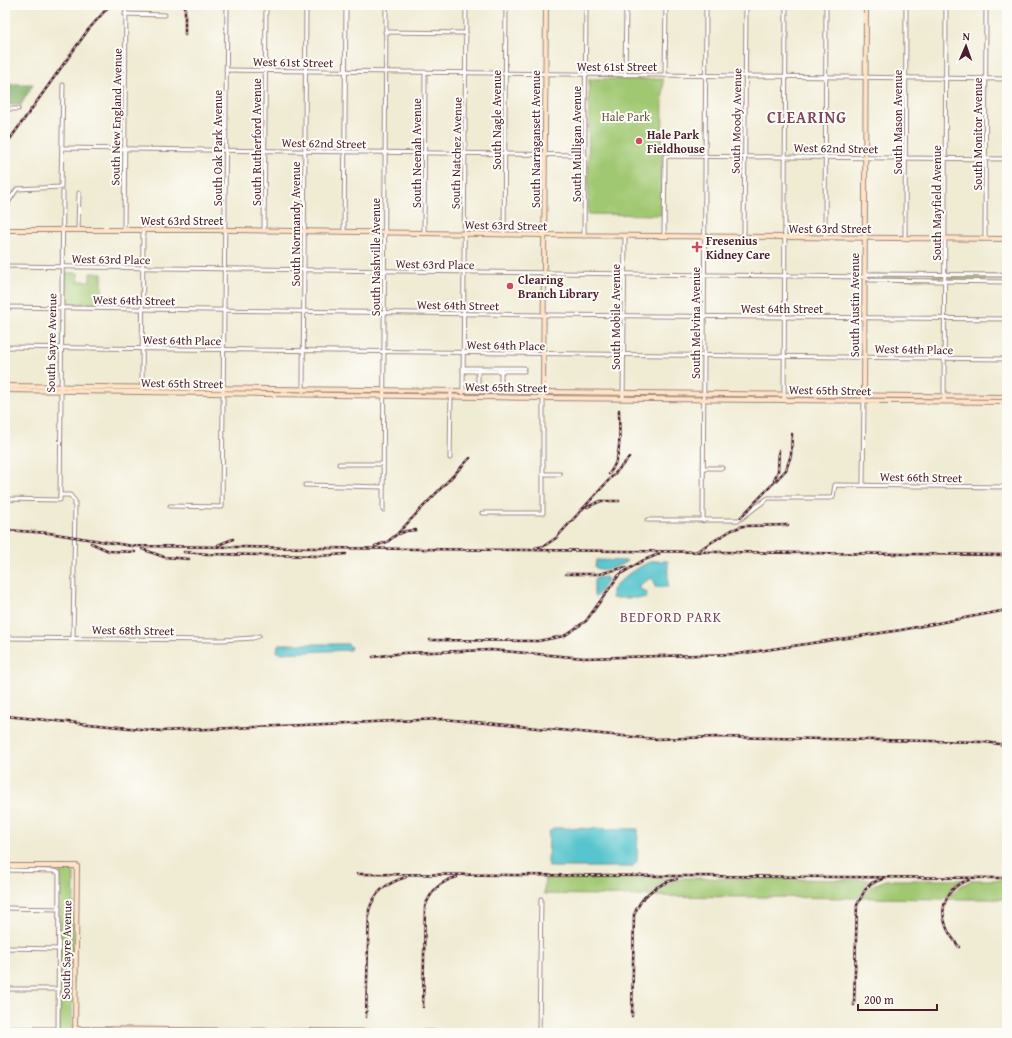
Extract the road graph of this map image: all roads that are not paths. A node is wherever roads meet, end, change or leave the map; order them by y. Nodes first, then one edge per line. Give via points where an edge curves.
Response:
1 (126, 5) edge
2 (227, 5) edge
3 (266, 5) edge
4 (306, 5) edge
5 (346, 5) edge
6 (386, 5) edge
7 (466, 5) edge
8 (506, 5) edge
9 (546, 5) edge
10 (586, 5) edge
11 (626, 5) edge
12 (666, 5) edge
13 (706, 5) edge
14 (746, 5) edge
15 (786, 5) edge
16 (826, 5) edge
17 (866, 5) edge
18 (906, 5) edge
19 (946, 5) edge
20 (986, 5) edge
21 (126, 14) junction
22 (165, 15) dead end
23 (385, 32) junction
24 (466, 33) junction
25 (226, 70) junction
26 (265, 70) junction
27 (305, 71) junction
28 (345, 71) junction
29 (385, 72) junction
30 (425, 73) junction
31 (466, 74) junction
32 (506, 74) junction
33 (546, 74) junction
34 (585, 75) junction
35 (625, 75) junction
36 (666, 75) junction
37 (706, 76) junction
38 (746, 76) junction
39 (786, 77) junction
40 (826, 77) junction
41 (866, 77) junction
42 (906, 78) junction
43 (946, 78) junction
44 (986, 78) junction
45 (1007, 78) edge
46 (62, 85) dead end
47 (5, 109) edge
48 (18, 109) dead end
49 (62, 148) junction
50 (124, 149) junction
51 (226, 150) junction
52 (265, 151) junction
53 (305, 151) junction
54 (345, 152) junction
55 (384, 153) junction
56 (424, 153) junction
57 (465, 154) junction
58 (505, 154) junction
59 (545, 155) junction
60 (585, 155) junction
61 (705, 156) junction
62 (745, 156) junction
63 (785, 157) junction
64 (825, 157) junction
65 (865, 157) junction
66 (906, 158) junction
67 (945, 158) junction
68 (986, 158) junction
69 (1007, 159) edge
70 (63, 192) dead end
71 (79, 193) dead end
72 (5, 207) edge
73 (5, 230) edge
74 (62, 230) junction
75 (78, 230) junction
76 (124, 230) junction
77 (143, 230) junction
78 (225, 230) junction
79 (264, 231) junction
80 (304, 232) junction
81 (344, 232) junction
82 (384, 233) junction
83 (424, 234) junction
84 (464, 234) junction
85 (504, 235) junction
86 (544, 235) junction
87 (584, 236) junction
88 (625, 236) junction
89 (664, 236) junction
90 (704, 237) junction
91 (744, 237) junction
92 (785, 237) junction
93 (825, 238) junction
94 (865, 238) junction
95 (905, 238) junction
96 (945, 239) junction
97 (985, 239) junction
98 (1007, 239) edge
99 (5, 266) edge
100 (62, 267) junction
101 (143, 268) junction
102 (224, 270) junction
103 (304, 271) junction
104 (384, 272) junction
105 (464, 273) junction
106 (544, 274) junction
107 (624, 275) junction
108 (945, 275) junction
109 (1007, 275) edge
110 (704, 276) junction
111 (784, 277) junction
112 (864, 277) junction
113 (945, 281) junction
114 (1007, 282) edge
115 (5, 307) edge
116 (62, 308) junction
117 (143, 309) junction
118 (224, 310) junction
119 (304, 311) junction
120 (384, 312) junction
121 (464, 314) junction
122 (544, 315) junction
123 (624, 316) junction
124 (704, 316) junction
125 (784, 317) junction
126 (864, 317) junction
127 (944, 318) junction
128 (1007, 318) edge
129 (5, 347) edge
130 (61, 348) junction
131 (142, 349) junction
132 (223, 350) junction
133 (304, 351) junction
134 (384, 352) junction
135 (463, 353) junction
136 (544, 354) junction
137 (624, 355) junction
138 (704, 356) junction
139 (784, 357) junction
140 (864, 358) junction
141 (944, 358) junction
142 (1007, 359) edge
143 (463, 369) junction
144 (478, 369) junction
145 (501, 370) junction
146 (524, 370) dead end
147 (5, 386) edge
148 (478, 387) dead end
149 (501, 387) dead end
150 (223, 388) junction
151 (61, 389) junction
152 (5, 390) edge
153 (142, 390) junction
154 (463, 391) junction
155 (303, 392) junction
156 (544, 392) junction
157 (383, 393) junction
158 (223, 394) junction
159 (451, 394) junction
160 (463, 396) junction
161 (624, 396) junction
162 (703, 396) junction
163 (784, 397) junction
164 (1007, 397) edge
165 (543, 398) junction
166 (864, 398) junction
167 (944, 399) junction
168 (1007, 402) edge
169 (450, 458) dead end
170 (339, 464) dead end
171 (383, 464) junction
172 (703, 468) junction
173 (722, 468) dead end
174 (543, 474) junction
175 (560, 474) dead end
176 (305, 485) dead end
177 (863, 485) junction
178 (383, 486) junction
179 (1007, 487) edge
180 (60, 495) junction
181 (5, 499) edge
182 (170, 506) dead end
183 (383, 510) dead end
184 (482, 513) dead end
185 (647, 520) dead end
186 (703, 521) junction
187 (259, 636) dead end
188 (5, 638) edge
189 (73, 638) junction
190 (5, 866) edge
191 (5, 870) edge
192 (541, 899) dead end
193 (5, 908) edge
194 (59, 909) junction
195 (5, 948) edge
196 (59, 949) junction
197 (5, 988) edge
198 (58, 989) junction
199 (5, 1029) edge
200 (58, 1031) edge
201 (75, 1031) edge
202 (219, 1032) edge
203 (524, 1033) edge
204 (539, 1033) edge

1 - 21 street, South New England Avenue
2 - 25 street, South Oak Park Avenue
3 - 26 street, South Rutherford Avenue
4 - 27 street, South Normandy Avenue
5 - 28 street
6 - 23 street, South Nashville Avenue
7 - 24 street, South Natchez Avenue
8 - 32 street, South Nagle Avenue
9 - 33 street, South Narragansett Avenue
10 - 34 street, South Mulligan Avenue
11 - 35 street
12 - 36 street
13 - 37 street, South Melvina Avenue
14 - 38 street, South Moody Avenue
15 - 39 street
16 - 40 street
17 - 41 street, South Austin Avenue
18 - 42 street, South Mason Avenue
19 - 43 street, South Mayfield Avenue
20 - 44 street, South Monitor Avenue
21 - 22 street
21 - 50 street, South New England Avenue
23 - 24 street
23 - 29 street, South Nashville Avenue
24 - 31 street, South Natchez Avenue
25 - 26 street, West 61st Street
25 - 51 street, South Oak Park Avenue
26 - 27 street, West 61st Street
26 - 52 street, South Rutherford Avenue
27 - 28 street, West 61st Street
27 - 53 street, South Normandy Avenue
28 - 29 street, West 61st Street
28 - 54 street
29 - 30 street, West 61st Street
29 - 55 street, South Nashville Avenue
30 - 31 street, West 61st Street
30 - 56 street, South Neenah Avenue
31 - 32 street, West 61st Street
31 - 57 street, South Natchez Avenue
32 - 33 street, West 61st Street
32 - 58 street, South Nagle Avenue
33 - 34 street, West 61st Street
33 - 59 street, South Narragansett Avenue
34 - 35 street, West 61st Street
34 - 60 street, South Mulligan Avenue
35 - 36 street, West 61st Street
36 - 37 street, West 61st Street
37 - 38 street, West 61st Street
37 - 61 street, South Melvina Avenue
38 - 39 street, West 61st Street
38 - 62 street, South Moody Avenue
39 - 40 street, West 61st Street
39 - 63 street
40 - 41 street, West 61st Street
40 - 64 street
41 - 42 street, West 61st Street
41 - 65 street, South Austin Avenue
42 - 43 street, West 61st Street
42 - 66 street, South Mason Avenue
43 - 44 street, West 61st Street
43 - 67 street, South Mayfield Avenue
44 - 45 street, West 61st Street
44 - 68 street, South Monitor Avenue
46 - 49 street
47 - 48 street
49 - 50 street, West 62nd Street
49 - 72 street via 61,187 17,188
50 - 51 street, West 62nd Street
50 - 76 street, South New England Avenue
51 - 52 street, West 62nd Street
51 - 78 street, South Oak Park Avenue
52 - 53 street, West 62nd Street
52 - 79 street, South Rutherford Avenue
53 - 54 street, West 62nd Street
53 - 80 street, South Normandy Avenue
54 - 55 street, West 62nd Street
54 - 81 street
55 - 56 street, West 62nd Street
55 - 82 street, South Nashville Avenue
56 - 57 street, West 62nd Street
56 - 83 street, South Neenah Avenue
57 - 58 street, West 62nd Street
57 - 84 street, South Natchez Avenue
58 - 59 street, West 62nd Street
58 - 85 street, South Nagle Avenue
59 - 60 street, West 62nd Street
59 - 86 street, South Narragansett Avenue
60 - 87 street, South Mulligan Avenue
61 - 62 street, West 62nd Street
61 - 89 street, West 62nd Street via 665,156
61 - 90 street, South Melvina Avenue
62 - 63 street, West 62nd Street
62 - 91 street, South Moody Avenue
63 - 64 street, West 62nd Street
63 - 92 street
64 - 65 street, West 62nd Street
64 - 93 street
65 - 66 street, West 62nd Street
65 - 94 street, South Austin Avenue
66 - 67 street, West 62nd Street
66 - 95 street, South Mason Avenue
67 - 68 street, West 62nd Street
67 - 96 street, South Mayfield Avenue
68 - 69 street, West 62nd Street
68 - 97 street, South Monitor Avenue
70 - 74 street, South Sayre Avenue
71 - 75 street
73 - 74 street, West 63rd Street
74 - 75 street, West 63rd Street
74 - 100 street, South Sayre Avenue
75 - 76 street, West 63rd Street
76 - 77 street, West 63rd Street
77 - 78 street, West 63rd Street
77 - 101 street
78 - 79 street, West 63rd Street
78 - 102 street, South Oak Park Avenue
79 - 80 street, West 63rd Street
80 - 81 street, West 63rd Street
80 - 103 street, South Normandy Avenue
81 - 82 street, West 63rd Street
82 - 83 street, West 63rd Street
82 - 104 street, South Nashville Avenue
83 - 84 street, West 63rd Street
84 - 85 street, West 63rd Street
84 - 105 street, South Natchez Avenue
85 - 86 street, West 63rd Street
86 - 87 street, West 63rd Street
86 - 106 street, South Narragansett Avenue
87 - 88 street, West 63rd Street
88 - 89 street, West 63rd Street
88 - 107 street, South Mobile Avenue
89 - 90 street, West 63rd Street
90 - 91 street, West 63rd Street
90 - 110 street, South Melvina Avenue
91 - 92 street, West 63rd Street
92 - 93 street, West 63rd Street
92 - 111 street
93 - 94 street, West 63rd Street
94 - 95 street, West 63rd Street
94 - 112 street, South Austin Avenue
95 - 96 street, West 63rd Street
96 - 97 street, West 63rd Street
96 - 108 street, South Mayfield Avenue
97 - 98 street, West 63rd Street
99 - 100 street, West 63rd Place
100 - 101 street, West 63rd Place
100 - 116 street, South Sayre Avenue
101 - 102 street, West 63rd Place
101 - 117 street
102 - 103 street, West 63rd Place
102 - 118 street, South Oak Park Avenue
103 - 104 street, West 63rd Place
103 - 119 street, South Normandy Avenue
104 - 105 street, West 63rd Place
104 - 120 street, South Nashville Avenue
105 - 106 street, West 63rd Place
105 - 121 street, South Natchez Avenue
106 - 107 street, West 63rd Place
106 - 122 street, South Narragansett Avenue
107 - 110 street, West 63rd Place
107 - 123 street, South Mobile Avenue
108 - 109 street, West 63rd Place
108 - 112 street, West 63rd Place via 868,274
108 - 113 street, South Mayfield Avenue
110 - 111 street, West 63rd Place
110 - 124 street, South Melvina Avenue
111 - 112 street, West 63rd Place
111 - 125 street
112 - 113 street, West 63rd Place via 868,280
112 - 126 street, South Austin Avenue
113 - 114 street, West 63rd Place
113 - 127 street, South Mayfield Avenue
115 - 116 street, West 64th Street
116 - 117 street, West 64th Street
116 - 130 street, South Sayre Avenue
117 - 118 street, West 64th Street
117 - 131 street
118 - 119 street, West 64th Street
118 - 132 street, South Oak Park Avenue
119 - 120 street, West 64th Street
119 - 133 street, South Normandy Avenue
120 - 121 street, West 64th Street
120 - 134 street, South Nashville Avenue
121 - 122 street, West 64th Street
121 - 135 street, South Natchez Avenue
122 - 123 street, West 64th Street
122 - 136 street, South Narragansett Avenue
123 - 124 street, West 64th Street
123 - 137 street, South Mobile Avenue
124 - 125 street, West 64th Street
124 - 138 street, South Melvina Avenue
125 - 126 street, West 64th Street
125 - 139 street
126 - 127 street, West 64th Street
126 - 140 street, South Austin Avenue
127 - 128 street, West 64th Street
127 - 141 street, South Mayfield Avenue
129 - 130 street, West 64th Place
130 - 131 street, West 64th Place
130 - 151 street, South Sayre Avenue
131 - 132 street, West 64th Place
131 - 153 street
132 - 133 street, West 64th Place
132 - 150 street, South Oak Park Avenue
133 - 134 street, West 64th Place
133 - 155 street, South Normandy Avenue
134 - 135 street, West 64th Place
134 - 157 street, South Nashville Avenue
135 - 136 street, West 64th Place
135 - 143 street, South Natchez Avenue
136 - 137 street, West 64th Place
136 - 156 street, South Narragansett Avenue
137 - 138 street, West 64th Place
137 - 161 street, South Mobile Avenue
138 - 139 street, West 64th Place
138 - 162 street, South Melvina Avenue
139 - 140 street, West 64th Place
139 - 163 street
140 - 141 street, West 64th Place
140 - 166 street, South Austin Avenue
141 - 142 street, West 64th Place
141 - 167 street, South Mayfield Avenue
143 - 144 street
143 - 154 street, South Natchez Avenue
144 - 145 street
144 - 148 street
145 - 146 street
145 - 149 street
147 - 151 street, West 65th Street
150 - 153 street, West 65th Street
150 - 155 street, West 65th Street
150 - 158 street, South Oak Park Avenue
151 - 152 street, West 65th Street
151 - 153 street, West 65th Street
151 - 180 street, South Sayre Avenue
153 - 158 street, West 65th Street
154 - 156 street, West 65th Street
154 - 159 street, West 65th Street
154 - 160 street, South Natchez Avenue
155 - 157 street, West 65th Street
155 - 158 street, West 65th Street
156 - 161 street, West 65th Street
156 - 165 street, South Narragansett Avenue
157 - 159 street, West 65th Street
157 - 171 street, South Nashville Avenue
158 - 182 street, South Oak Park Avenue via 222,507
159 - 160 street, West 65th Street
159 - 169 street
160 - 165 street, West 65th Street
161 - 162 street, West 65th Street
161 - 165 street, West 65th Street
162 - 163 street, West 65th Street
162 - 172 street, South Melvina Avenue
163 - 166 street, West 65th Street
164 - 167 street, West 65th Street
165 - 174 street, South Narragansett Avenue
166 - 167 street, West 65th Street
166 - 177 street, South Austin Avenue
167 - 168 street, West 65th Street
170 - 171 street
171 - 178 street, South Nashville Avenue
172 - 173 street
172 - 186 street, South Melvina Avenue
174 - 175 street
174 - 184 street, South Narragansett Avenue via 543,513
176 - 178 street
177 - 179 street, West 66th Street
177 - 186 street, West 66th Street via 835,485 833,497 830,498 768,498 740,520
178 - 183 street, South Nashville Avenue
180 - 181 street, South Sayre Avenue via 60,500
180 - 189 street via 70,495 75,501
185 - 186 street
187 - 189 street, West 68th Street via 222,640
188 - 189 street, West 68th Street
190 - 201 street, South Sayre Avenue via 77,866
191 - 194 street, South Sayre Avenue via 58,872
192 - 204 street
193 - 194 street
194 - 196 street, South Sayre Avenue
195 - 196 street
196 - 198 street, South Sayre Avenue
197 - 198 street
198 - 200 street, South Sayre Avenue
199 - 200 street
201 - 202 street
202 - 203 street

